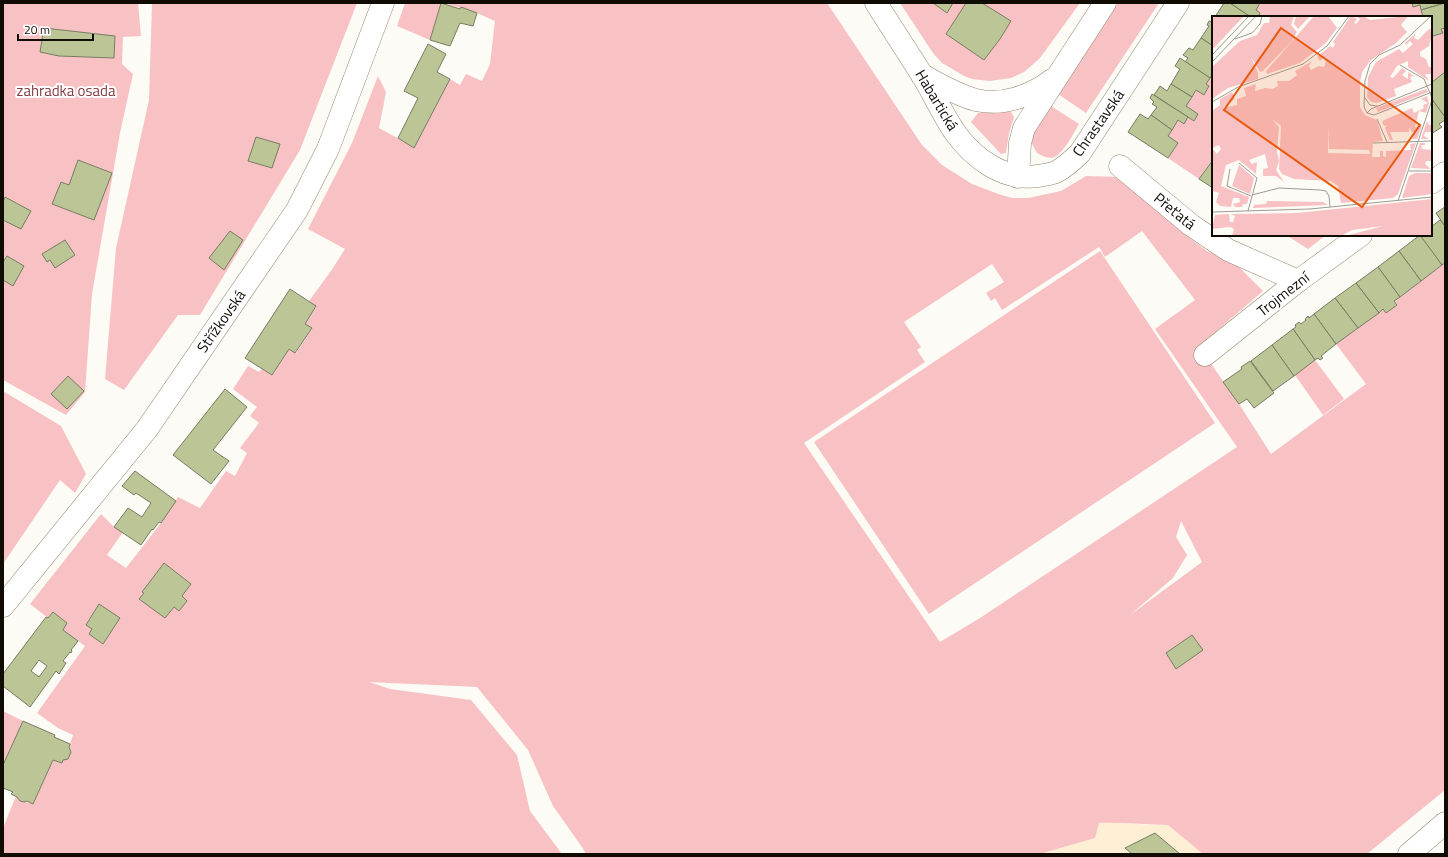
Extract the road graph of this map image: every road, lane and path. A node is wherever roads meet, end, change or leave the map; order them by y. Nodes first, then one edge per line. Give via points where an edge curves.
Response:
1 (384, 3) edge
2 (876, 3) edge
3 (1105, 3) edge
4 (1178, 3) edge
5 (1059, 74) junction
6 (922, 75) junction
7 (1120, 166) dead end
8 (1445, 173) edge
9 (1018, 177) junction
10 (1432, 182) edge
11 (1360, 236) edge
12 (1298, 281) junction
13 (1205, 355) dead end
14 (3, 606) edge
15 (1445, 823) edge
16 (1409, 854) edge

1 - 14 street, Střížkovská via 328,149 297,210 147,429
2 - 6 street, Habartická
3 - 5 street
4 - 9 street, Chrastavská via 1080,153 1055,172 1028,178
5 - 6 street via 1029,95 994,102 969,98
5 - 9 street via 1024,128 1020,143
6 - 9 street, Habartická via 954,130 967,146 982,161
7 - 12 street, Přeťatá via 1191,225 1228,250
8 - 10 street
11 - 12 street, Trojmezní
12 - 13 street, Trojmezní
15 - 16 street

